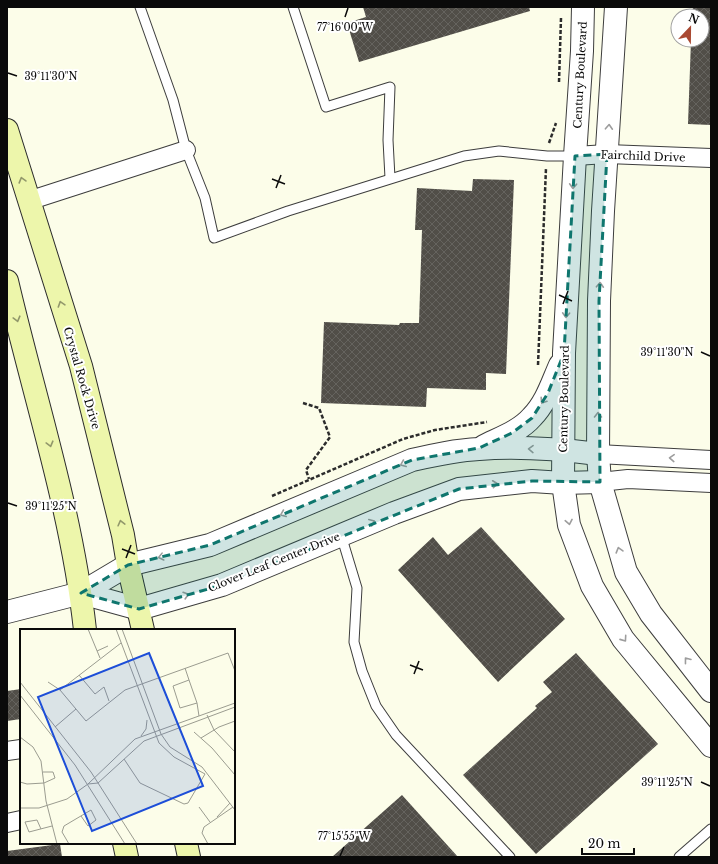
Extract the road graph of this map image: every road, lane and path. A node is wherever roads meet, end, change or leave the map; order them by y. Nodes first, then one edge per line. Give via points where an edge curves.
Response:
1 (140, 7) edge
2 (293, 7) edge
3 (583, 7) edge
4 (616, 7) edge
5 (562, 15) dead end
6 (558, 84) dead end
7 (557, 122) dead end
8 (7, 130) edge
9 (186, 150) junction
10 (608, 154) junction
11 (548, 156) junction
12 (575, 156) junction
13 (711, 158) edge
14 (390, 178) junction
15 (28, 201) junction
16 (7, 281) edge
17 (564, 353) junction
18 (538, 369) dead end
19 (303, 403) dead end
20 (494, 421) dead end
21 (480, 448) junction
22 (562, 450) junction
23 (598, 454) junction
24 (711, 460) edge
25 (309, 478) junction
26 (600, 482) junction
27 (563, 483) junction
28 (711, 483) edge
29 (267, 498) dead end
30 (341, 535) junction
31 (128, 565) junction
32 (81, 593) junction
33 (7, 612) edge
34 (141, 620) edge
35 (86, 629) edge
36 (711, 691) edge
37 (711, 746) edge
38 (20, 749) edge
39 (7, 751) edge
40 (20, 820) edge
41 (7, 823) edge
42 (711, 829) edge
43 (124, 844) edge
44 (186, 844) edge
45 (127, 857) edge
46 (189, 857) edge
47 (510, 857) edge
48 (679, 857) edge

1 - 9 lane via 173,100
2 - 14 lane via 326,107 390,87
3 - 12 street, Century Boulevard
10 -> 4 street
5 - 6 path
7 - 11 path via 549,143
15 -> 8 main road, Crystal Rock Drive
9 - 14 lane via 205,198 214,238
9 - 15 street
10 - 12 street, Fairchild Drive
10 - 13 street, Fairchild Drive
23 -> 10 street via 599,300
11 - 12 lane
11 - 14 lane via 499,151 464,156
11 - 18 path
12 -> 17 street, Century Boulevard
31 -> 15 main road, Crystal Rock Drive via 123,534 81,366
16 -> 32 main road via 54,460 72,537
17 -> 21 street via 548,393 532,418 512,433
17 - 22 street, Century Boulevard
19 - 25 path via 320,408 330,437 306,470
20 - 25 path via 435,430 403,439
22 -> 21 street
21 -> 31 street via 412,460 210,545
22 - 23 street
22 - 27 street, Century Boulevard
24 -> 23 street
23 - 26 street
25 - 29 path
26 - 27 street, Clover Leaf Center Drive
26 - 28 street via 628,479
36 -> 26 street via 651,614 626,572
30 -> 27 street, Clover Leaf Center Drive via 459,489 532,481
27 -> 37 street, Century Boulevard via 569,525 592,586 623,639
34 -> 30 street, Clover Leaf Center Drive
30 - 47 lane via 357,588 354,642 376,706 396,735
31 - 32 street
31 - 34 main road, Crystal Rock Drive
32 - 33 street
32 - 34 street
32 - 35 main road
38 - 39 street
40 - 41 street
42 - 48 lane
43 - 45 main road
44 - 46 main road

